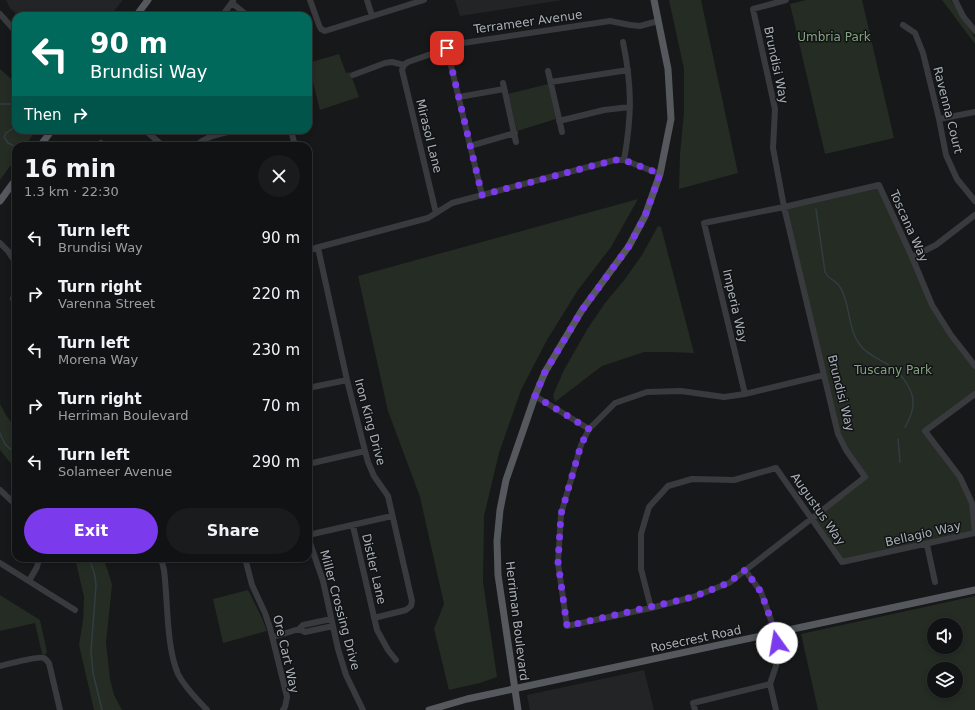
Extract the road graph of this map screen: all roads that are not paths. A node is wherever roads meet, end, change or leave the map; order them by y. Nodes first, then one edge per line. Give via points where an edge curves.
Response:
1 (148, 0) edge
2 (310, 0) edge
3 (367, 0) edge
4 (424, 0) edge
5 (654, 0) edge
6 (786, 0) edge
7 (955, 0) edge
8 (233, 2) edge
9 (139, 12) edge
10 (225, 12) edge
11 (244, 12) edge
12 (0, 14) edge
13 (372, 16) junction
14 (658, 21) junction
15 (973, 23) edge
16 (903, 25) dead end
17 (12, 28) edge
18 (975, 31) edge
19 (623, 42) dead end
20 (447, 48) junction
21 (404, 65) junction
22 (628, 70) junction
23 (548, 71) dead end
24 (353, 75) dead end
25 (551, 82) junction
26 (459, 97) junction
27 (630, 107) junction
28 (975, 112) edge
29 (939, 119) junction
30 (559, 121) junction
31 (562, 132) dead end
32 (515, 133) junction
33 (150, 134) edge
34 (221, 134) edge
35 (158, 142) edge
36 (200, 142) edge
37 (516, 142) dead end
38 (470, 146) junction
39 (624, 160) junction
40 (660, 174) junction
41 (12, 184) edge
42 (482, 195) junction
43 (0, 201) edge
44 (975, 201) edge
45 (784, 207) junction
46 (436, 213) junction
47 (975, 215) edge
48 (704, 224) joint
49 (0, 243) edge
50 (318, 248) junction
51 (312, 249) edge
52 (12, 256) edge
53 (912, 257) junction
54 (975, 366) edge
55 (824, 376) junction
56 (347, 380) junction
57 (312, 387) edge
58 (745, 394) junction
59 (975, 394) edge
60 (535, 396) junction
61 (589, 429) junction
62 (365, 450) junction
63 (312, 463) edge
64 (0, 490) edge
65 (12, 501) edge
66 (392, 516) junction
67 (812, 519) junction
68 (353, 526) junction
69 (312, 535) edge
70 (927, 545) junction
71 (312, 548) edge
72 (38, 562) edge
73 (162, 562) edge
74 (245, 562) edge
75 (842, 562) joint
76 (0, 563) edge
77 (745, 570) junction
78 (29, 581) junction
79 (935, 582) dead end
80 (975, 590) edge
81 (651, 608) junction
82 (75, 610) dead end
83 (374, 618) junction
84 (332, 622) junction
85 (776, 634) junction
86 (273, 637) junction
87 (396, 660) dead end
88 (0, 666) edge
89 (770, 684) junction
90 (515, 689) junction
91 (60, 710) edge
92 (207, 710) edge
93 (284, 710) edge
94 (363, 710) edge
95 (429, 710) edge
96 (518, 710) edge
97 (695, 710) edge
98 (776, 710) edge

1 - 9 main road
2 - 13 street via 319,26 325,31
3 - 13 street
4 - 13 street
5 - 14 main road, Herriman Boulevard
6 - 45 street, Brundisi Way via 753,9 775,109 773,148
7 - 15 street
8 - 10 street
8 - 11 street
12 - 17 street
14 - 20 street, Terrameer Avenue via 640,26 610,21 463,43
14 - 40 main road, Herriman Boulevard via 668,69 671,119
15 - 18 street
16 - 29 street, Ravenna Court via 915,33 923,53
19 - 22 street
20 - 21 street, Terrameer Avenue
20 - 26 street
21 - 24 street via 385,63
21 - 46 street, Mirasol Lane via 402,70
22 - 25 street
22 - 27 street
23 - 25 street
25 - 30 street
26 - 32 street via 504,86
26 - 38 street
27 - 30 street via 604,110
27 - 39 street
28 - 29 street
29 - 44 street, Ravenna Court via 946,154 957,179
30 - 31 street
32 - 37 street
32 - 38 street
33 - 35 street
34 - 36 street
38 - 42 street
39 - 40 street
39 - 42 street via 595,164
40 - 60 main road, Herriman Boulevard via 645,216 629,246 582,310 545,372
41 - 43 main road
42 - 46 street via 452,203
45 - 48 street, Toscana Way
45 - 53 street, Toscana Way via 879,185
45 - 55 street, Brundisi Way
46 - 50 street via 428,218
47 - 53 street via 936,245
48 - 58 street, Imperia Way
49 - 52 street
50 - 51 street
50 - 56 street, Iron King Drive
53 - 54 street, Toscana Way via 932,305
55 - 58 street
55 - 67 street, Brundisi Way via 838,434 865,477
56 - 57 street
56 - 62 street, Iron King Drive
58 - 61 street via 724,397 681,391 647,392 615,403
59 - 70 street, Bellagio Way via 925,431 960,477 972,502 975,533
60 - 61 street
60 - 90 main road, Herriman Boulevard via 506,480 497,541 498,575
61 - 81 street, Brundisi Way via 581,445 561,514 558,562 567,626
62 - 63 street
62 - 66 street, Iron King Drive via 374,476 388,496
64 - 65 street
66 - 68 street
66 - 83 street, Iron King Drive via 412,601 406,610
67 - 75 street, Augustus Way
67 - 77 street, Brundisi Way
67 - 81 street, Augustus Way via 776,468 734,480 692,479 668,486 649,507 641,534 641,569
68 - 69 street
68 - 83 street, Distler Lane
70 - 75 street, Bellagio Way
70 - 79 street
71 - 84 street, Miller Crossing Drive
72 - 78 street
73 - 92 street via 174,660 185,686
74 - 86 street, Ore Cart Way
76 - 78 street
77 - 81 street, Brundisi Way via 728,583 693,597
77 - 85 street via 761,592
78 - 82 street
80 - 85 main road, Rosecrest Road
83 - 87 street, Distler Lane via 377,630
84 - 86 street via 305,632 299,630
84 - 94 street, Miller Crossing Drive via 346,675
85 - 89 street via 777,663
85 - 90 main road, Rosecrest Road
86 - 93 street, Ore Cart Way via 286,697
88 - 91 street via 46,659
89 - 97 street via 693,703
89 - 98 street
90 - 95 main road, Rosecrest Road
90 - 96 main road, Herriman Boulevard

